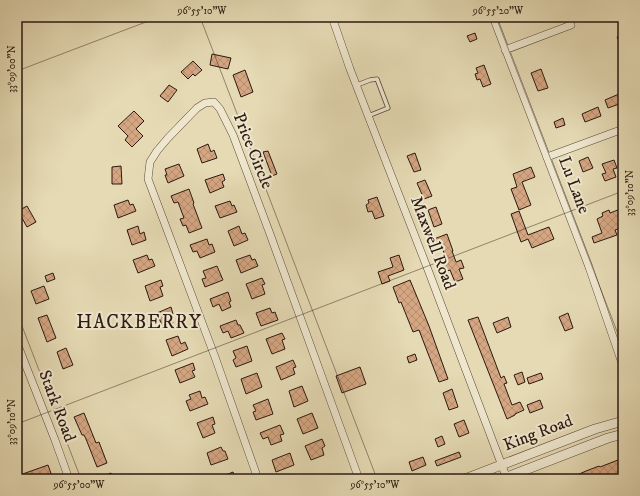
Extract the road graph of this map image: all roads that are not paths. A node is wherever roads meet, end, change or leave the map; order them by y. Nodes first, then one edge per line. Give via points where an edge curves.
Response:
1 (332, 17) edge
2 (493, 17) edge
3 (571, 25) dead end
4 (506, 50) junction
5 (356, 85) junction
6 (368, 116) junction
7 (623, 129) edge
8 (547, 157) junction
9 (17, 343) edge
10 (623, 366) edge
11 (623, 421) edge
12 (623, 434) edge
13 (501, 465) junction
14 (505, 478) edge
15 (69, 479) edge
16 (258, 479) edge
17 (358, 479) edge
18 (465, 479) edge

1 - 5 street, Maxwell Road
2 - 4 street, Lu Lane
3 - 4 street
4 - 8 street, Lu Lane
5 - 6 street, Maxwell Road
5 - 6 lane via 377,79 383,93 388,108
6 - 13 street, Maxwell Road
7 - 8 street
8 - 10 street, Lu Lane
9 - 15 street, Stark Road
11 - 13 street, King Road
12 - 14 street, King Road
13 - 14 street, Maxwell Road
13 - 18 street, King Road
16 - 17 street, Price Circle via 148,179 150,162 157,151 197,108 205,103 214,102 233,134

